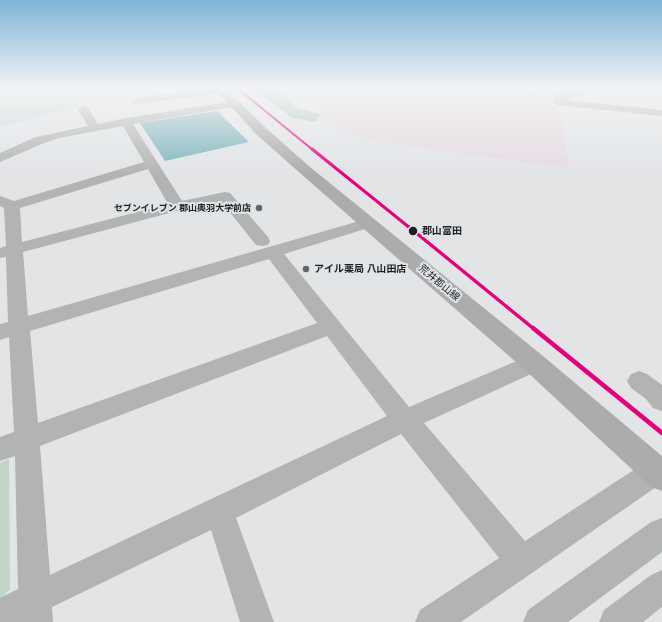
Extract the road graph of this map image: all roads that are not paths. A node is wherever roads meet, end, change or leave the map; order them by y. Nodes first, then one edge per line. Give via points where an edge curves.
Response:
1 (88, 117) edge
2 (144, 117) edge
3 (249, 117) edge
4 (126, 122) junction
5 (95, 128) junction
6 (0, 158) edge
7 (152, 164) junction
8 (6, 203) edge
9 (177, 206) junction
10 (369, 223) junction
11 (267, 246) junction
12 (8, 251) edge
13 (332, 326) junction
14 (9, 329) edge
15 (534, 363) junction
16 (662, 386) edge
17 (662, 401) edge
18 (405, 420) junction
19 (27, 439) junction
20 (0, 449) edge
21 (659, 474) edge
22 (220, 512) junction
23 (662, 533) edge
24 (522, 562) junction
25 (662, 586) edge
26 (36, 611) edge
27 (0, 615) edge
28 (257, 622) edge
29 (432, 622) edge
30 (540, 622) edge
31 (616, 622) edge

1 - 5 street
2 - 4 street
3 - 10 main road, 荒井郡山線 via 284,151
4 - 5 street
4 - 7 street
5 - 6 street via 48,138
7 - 8 street
7 - 9 street
8 - 12 street
9 - 11 street via 225,196
9 - 12 street
10 - 11 street
10 - 15 main road, 荒井郡山線
11 - 13 street
11 - 14 street
12 - 14 street
13 - 18 street
13 - 19 street
14 - 19 street
15 - 18 street
15 - 21 main road, 荒井郡山線
16 - 17 street via 639,381
18 - 22 street
18 - 24 street
19 - 20 street
19 - 26 street
21 - 24 street
22 - 26 street
22 - 28 street
23 - 30 street
24 - 29 street
25 - 31 street
26 - 27 street

